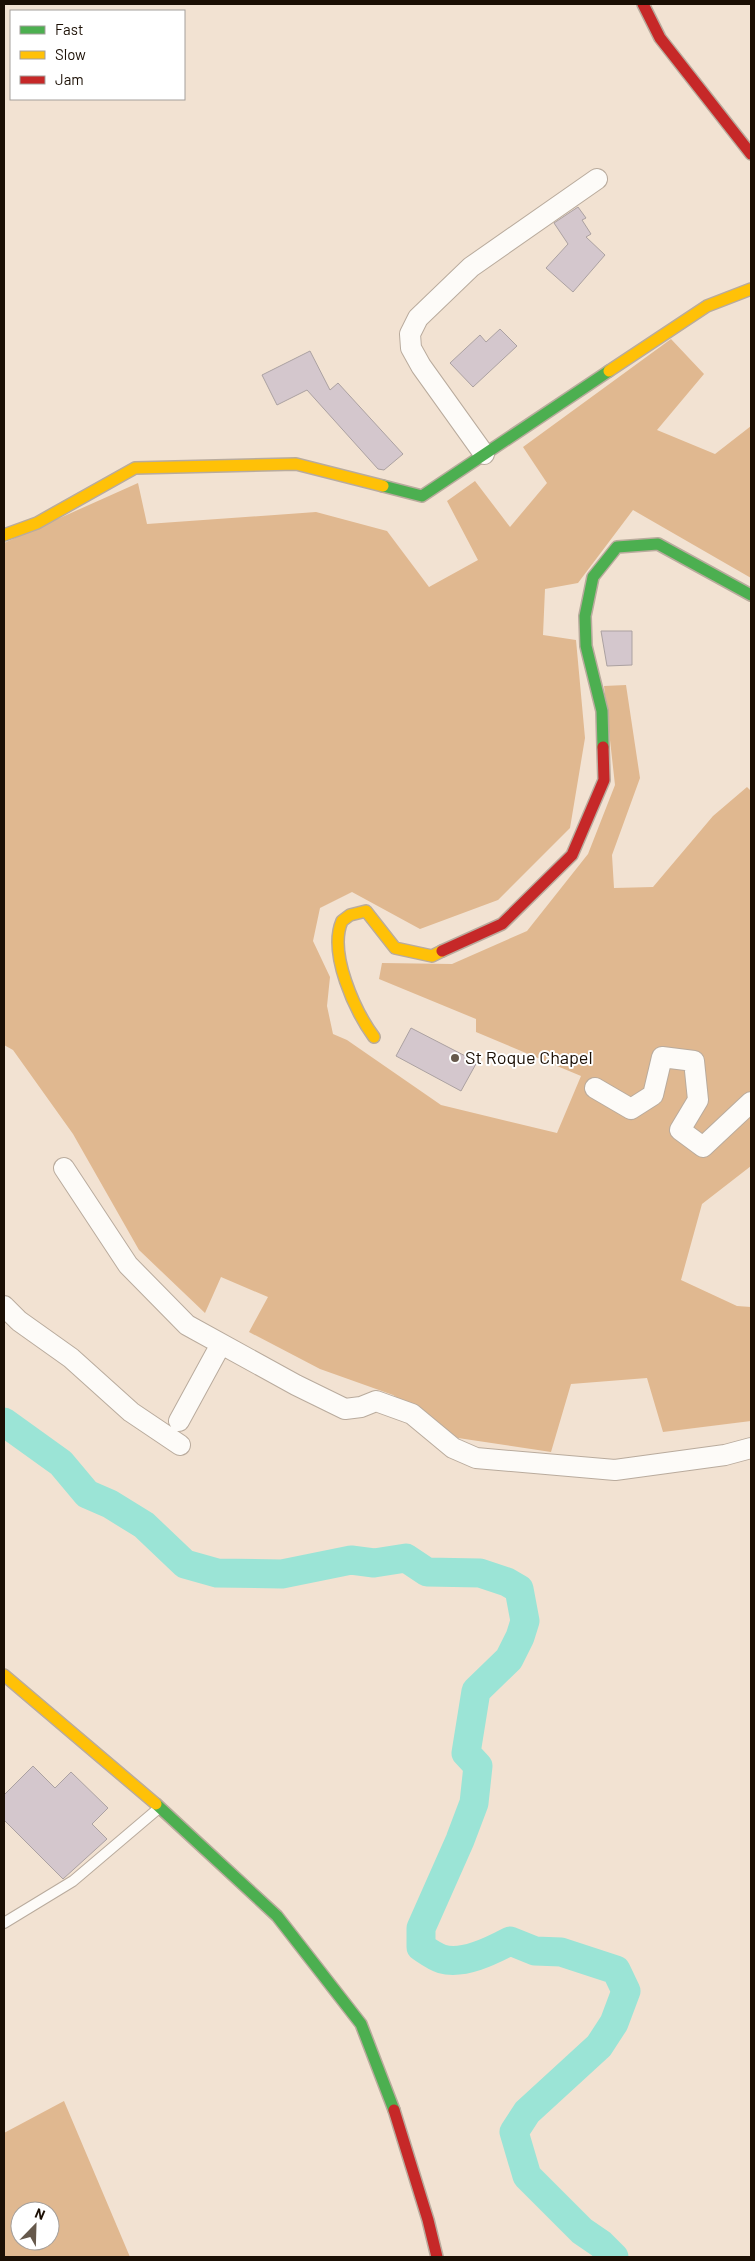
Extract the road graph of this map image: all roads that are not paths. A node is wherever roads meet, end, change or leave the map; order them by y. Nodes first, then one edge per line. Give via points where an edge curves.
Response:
1 (643, 4) edge
2 (744, 130) edge
3 (751, 154) edge
4 (597, 179) dead end
5 (751, 289) edge
6 (484, 454) junction
7 (4, 535) edge
8 (751, 595) edge
9 (374, 1037) dead end
10 (595, 1088) dead end
11 (751, 1102) edge
12 (64, 1168) dead end
13 (4, 1306) edge
14 (221, 1344) junction
15 (179, 1421) dead end
16 (180, 1445) dead end
17 (751, 1448) edge
18 (4, 1675) edge
19 (159, 1808) junction
20 (4, 1923) edge
21 (437, 2257) edge

1 - 2 street via 660,38
2 - 3 street
4 - 6 street via 471,267 418,318 410,334 411,348 421,366
5 - 6 street via 707,306
6 - 7 street via 422,496 296,464 135,468 37,523
8 - 9 street via 658,544 617,547 593,577 585,616 586,646 602,711 604,780 572,855 502,924 432,956 395,948 366,911 349,914 340,922 338,936 348,989 363,1022
10 - 11 street via 632,1109 653,1095 662,1057 694,1061 698,1100 680,1130 703,1147
12 - 14 street via 128,1265 187,1325
13 - 16 street via 19,1321 71,1358 131,1412
14 - 15 street
14 - 17 street via 345,1409 376,1401 412,1414 453,1448 476,1458 615,1470 725,1455
18 - 19 street
19 - 20 lane via 73,1881
19 - 21 street via 277,1916 361,2024 392,2104

